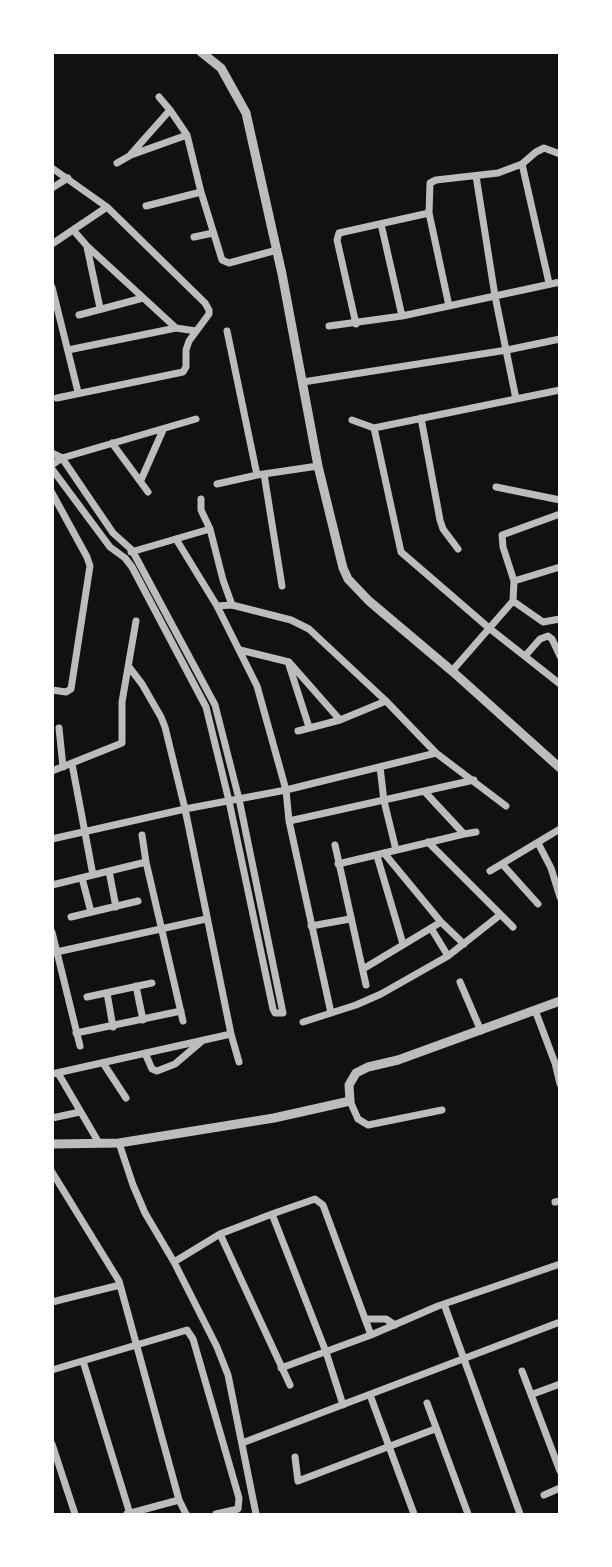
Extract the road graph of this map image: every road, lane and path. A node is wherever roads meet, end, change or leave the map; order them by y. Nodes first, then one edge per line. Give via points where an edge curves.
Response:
1 (201, 52) edge
2 (217, 52) edge
3 (221, 68) junction
4 (159, 97) dead end
5 (170, 110) junction
6 (187, 135) junction
7 (559, 154) edge
8 (131, 155) junction
9 (117, 163) dead end
10 (522, 164) junction
11 (52, 167) edge
12 (476, 176) junction
13 (68, 178) junction
14 (52, 188) edge
15 (201, 192) junction
16 (146, 206) dead end
17 (107, 207) junction
18 (429, 213) junction
19 (381, 224) junction
20 (74, 231) junction
21 (213, 233) junction
22 (194, 237) dead end
23 (52, 244) edge
24 (87, 246) junction
25 (278, 254) junction
26 (559, 282) edge
27 (549, 283) junction
28 (52, 287) edge
29 (495, 296) junction
30 (142, 298) junction
31 (449, 306) junction
32 (100, 308) junction
33 (79, 315) dead end
34 (402, 316) junction
35 (356, 324) junction
36 (329, 326) dead end
37 (176, 328) junction
38 (196, 331) junction
39 (227, 331) dead end
40 (559, 339) edge
41 (68, 349) junction
42 (507, 350) junction
43 (303, 382) junction
44 (559, 390) edge
45 (78, 392) junction
46 (57, 398) dead end
47 (516, 399) junction
48 (421, 418) junction
49 (197, 419) dead end
50 (352, 420) dead end
51 (374, 428) junction
52 (163, 430) junction
53 (111, 443) junction
54 (52, 453) edge
55 (62, 458) junction
56 (318, 466) junction
57 (52, 467) edge
58 (261, 475) junction
59 (141, 480) junction
60 (217, 484) dead end
61 (496, 487) dead end
62 (148, 492) dead end
63 (52, 493) edge
64 (201, 499) dead end
65 (559, 500) edge
66 (559, 514) edge
67 (210, 529) junction
68 (176, 539) junction
69 (458, 549) dead end
70 (132, 550) junction
71 (123, 556) junction
72 (559, 567) edge
73 (514, 582) junction
74 (282, 586) dead end
75 (513, 601) junction
76 (232, 605) junction
77 (217, 606) junction
78 (559, 619) edge
79 (136, 621) dead end
80 (489, 628) junction
81 (240, 650) junction
82 (525, 656) junction
83 (559, 656) edge
84 (289, 662) junction
85 (129, 667) junction
86 (452, 671) junction
87 (559, 684) edge
88 (52, 690) edge
89 (386, 701) junction
90 (340, 720) junction
91 (310, 727) junction
92 (59, 728) dead end
93 (298, 731) dead end
94 (436, 753) junction
95 (67, 766) junction
96 (380, 767) junction
97 (559, 768) edge
98 (52, 771) edge
99 (474, 780) junction
100 (286, 790) junction
101 (425, 792) junction
102 (239, 799) junction
103 (229, 801) junction
104 (384, 801) junction
105 (506, 806) dead end
106 (185, 809) junction
107 (289, 821) junction
108 (559, 829) edge
109 (83, 832) junction
110 (476, 832) dead end
111 (464, 834) junction
112 (142, 835) dead end
113 (52, 839) edge
114 (428, 842) junction
115 (538, 843) junction
116 (335, 845) dead end
117 (396, 850) junction
118 (381, 854) junction
119 (146, 862) junction
120 (338, 864) junction
121 (503, 865) junction
122 (109, 871) junction
123 (490, 871) dead end
124 (93, 874) junction
125 (82, 878) junction
126 (52, 885) edge
127 (559, 897) edge
128 (138, 901) dead end
129 (538, 904) dead end
130 (116, 907) junction
131 (91, 912) junction
132 (500, 915) junction
133 (71, 917) dead end
134 (206, 919) junction
135 (350, 919) junction
136 (441, 922) junction
137 (311, 926) junction
138 (513, 927) dead end
139 (431, 928) junction
140 (162, 929) junction
141 (52, 932) edge
142 (403, 944) junction
143 (464, 944) junction
144 (55, 952) edge
145 (448, 956) junction
146 (362, 969) junction
147 (460, 982) dead end
148 (152, 983) dead end
149 (366, 985) dead end
150 (136, 986) junction
151 (107, 993) junction
152 (87, 997) dead end
153 (559, 1001) edge
154 (535, 1010) junction
155 (181, 1011) junction
156 (331, 1013) junction
157 (143, 1020) junction
158 (183, 1021) dead end
159 (303, 1022) dead end
160 (113, 1027) junction
161 (481, 1031) junction
162 (76, 1033) junction
163 (231, 1034) junction
164 (203, 1040) junction
165 (80, 1046) dead end
166 (145, 1053) junction
167 (239, 1062) dead end
168 (103, 1063) junction
169 (55, 1073) edge
170 (559, 1084) edge
171 (126, 1098) dead end
172 (350, 1101) junction
173 (442, 1110) dead end
174 (80, 1112) junction
175 (52, 1118) edge
176 (99, 1143) junction
177 (119, 1143) junction
178 (52, 1144) edge
179 (52, 1172) edge
180 (272, 1213) junction
181 (220, 1234) junction
182 (174, 1262) junction
183 (559, 1264) edge
184 (120, 1284) junction
185 (52, 1302) edge
186 (444, 1304) junction
187 (365, 1319) junction
188 (559, 1322) edge
189 (395, 1325) junction
190 (371, 1335) junction
191 (136, 1346) junction
192 (326, 1352) junction
193 (462, 1359) junction
194 (83, 1361) junction
195 (281, 1368) junction
196 (52, 1370) edge
197 (522, 1371) dead end
198 (559, 1384) edge
199 (290, 1385) dead end
200 (533, 1394) junction
201 (370, 1395) junction
202 (427, 1404) dead end
203 (343, 1405) junction
204 (435, 1429) junction
205 (242, 1443) junction
206 (52, 1444) edge
207 (390, 1447) junction
208 (295, 1457) dead end
209 (559, 1471) edge
210 (559, 1488) edge
211 (544, 1495) dead end
212 (179, 1500) junction
213 (75, 1514) edge
214 (129, 1514) edge
215 (186, 1514) edge
216 (216, 1514) edge
217 (256, 1514) edge
218 (414, 1514) edge
219 (468, 1514) edge
220 (520, 1514) edge

1 - 3 street
2 - 3 street
3 - 25 street via 246,113
4 - 5 street
5 - 6 street
5 - 8 street
6 - 8 street
6 - 15 street
7 - 10 street via 544,148
8 - 9 street
10 - 12 street
10 - 27 street
11 - 13 street
12 - 18 street via 431,181
12 - 29 street
13 - 14 street
13 - 17 street
15 - 16 street
15 - 21 street
17 - 20 street
17 - 38 street via 205,303 209,314
18 - 19 street
18 - 31 street
19 - 34 street
19 - 35 street via 337,236
20 - 23 street
20 - 24 street
21 - 22 street
21 - 25 street via 226,262
24 - 30 street
24 - 32 street
25 - 43 street
26 - 27 street
27 - 29 street
28 - 41 street
29 - 31 street
29 - 42 street
30 - 32 street
30 - 37 street
31 - 34 street
32 - 33 street
34 - 35 street
35 - 36 street
37 - 38 street
37 - 41 street
38 - 45 street via 186,349 186,367 181,374
39 - 58 street
40 - 42 street
41 - 45 street
42 - 43 street
42 - 47 street
43 - 56 street
44 - 47 street
45 - 46 street
47 - 48 street
48 - 51 street
48 - 69 street via 440,520
49 - 52 street
50 - 51 street
51 - 80 street via 400,550
52 - 53 street
52 - 59 street
53 - 55 street
53 - 59 street
54 - 55 street
55 - 57 street
55 - 70 street via 113,533
56 - 58 street
56 - 86 street via 348,579
57 - 71 street via 110,547
58 - 60 street
58 - 74 street
59 - 62 street
61 - 65 street
63 - 88 street via 90,566 71,689
64 - 67 street
66 - 73 street via 502,536
67 - 68 street
67 - 76 street
68 - 70 street
68 - 77 street
70 - 71 street
70 - 102 street via 215,705
71 - 103 street via 206,707
72 - 73 street
73 - 75 street
75 - 78 street via 543,622
75 - 80 street
76 - 77 street
76 - 89 street via 309,629
77 - 81 street
79 - 85 street
80 - 82 street
80 - 86 street
81 - 84 street
81 - 100 street via 257,686
82 - 83 street via 548,636
82 - 87 street
84 - 90 street
84 - 91 street
85 - 95 street via 121,702 122,743
85 - 106 street via 161,717
86 - 97 street
89 - 90 street
89 - 94 street
90 - 91 street
91 - 93 street
92 - 95 street
94 - 96 street
94 - 99 street
95 - 98 street
95 - 109 street
96 - 100 street
96 - 104 street
99 - 101 street
99 - 105 street
100 - 102 street
100 - 107 street
101 - 104 street
101 - 111 street
102 - 103 street
102 - 103 street via 283,1013 273,1009
103 - 106 street
104 - 107 street
104 - 117 street
106 - 109 street
106 - 134 street
107 - 137 street
108 - 115 street
109 - 113 street
109 - 124 street
110 - 111 street
111 - 114 street
112 - 119 street
114 - 117 street
114 - 132 street
115 - 121 street
115 - 127 street
116 - 120 street
117 - 118 street
118 - 120 street
118 - 136 street
118 - 142 street
119 - 122 street
119 - 140 street
120 - 135 street
121 - 123 street
121 - 129 street
122 - 124 street
122 - 130 street
124 - 125 street
125 - 126 street
125 - 131 street
128 - 130 street
130 - 131 street
131 - 133 street
132 - 138 street
132 - 143 street
134 - 140 street
134 - 163 street
135 - 137 street
135 - 146 street
136 - 139 street
136 - 143 street
137 - 156 street
139 - 142 street
139 - 145 street
140 - 144 street
140 - 155 street
141 - 144 street
142 - 146 street
143 - 145 street
144 - 162 street
145 - 156 street via 381,994
146 - 149 street
147 - 161 street
148 - 150 street
150 - 151 street
150 - 157 street
151 - 152 street
151 - 160 street
153 - 154 street
154 - 161 street
154 - 170 street
155 - 157 street
155 - 158 street
156 - 159 street
157 - 160 street
160 - 162 street
161 - 172 street via 368,1066 356,1073 349,1086
162 - 165 street
163 - 164 street
163 - 167 street
164 - 166 street
164 - 166 street via 175,1064 157,1071
166 - 168 street
168 - 169 street
168 - 171 street
169 - 174 street
172 - 173 street via 358,1119 368,1125
172 - 177 street
174 - 175 street
174 - 176 street
176 - 177 street
176 - 178 street
177 - 182 street via 132,1185
179 - 184 street
180 - 181 street
180 - 187 street via 310,1200 323,1205
180 - 192 street
181 - 182 street
181 - 195 street
182 - 205 street via 228,1375
183 - 186 street
184 - 185 street
184 - 191 street
186 - 189 street
186 - 193 street
187 - 189 street via 386,1319
187 - 190 street
188 - 193 street
189 - 190 street
190 - 192 street
191 - 194 street
191 - 212 street
191 - 216 street via 187,1330 193,1339 239,1498 238,1508
192 - 195 street
192 - 203 street
193 - 201 street
193 - 220 street
194 - 196 street
194 - 214 street
195 - 199 street
197 - 200 street
198 - 200 street
200 - 209 street
201 - 203 street
201 - 207 street
202 - 204 street
203 - 205 street
204 - 207 street
204 - 219 street
205 - 217 street
206 - 213 street
207 - 208 street via 298,1481
207 - 218 street
210 - 211 street
212 - 214 street
212 - 215 street

